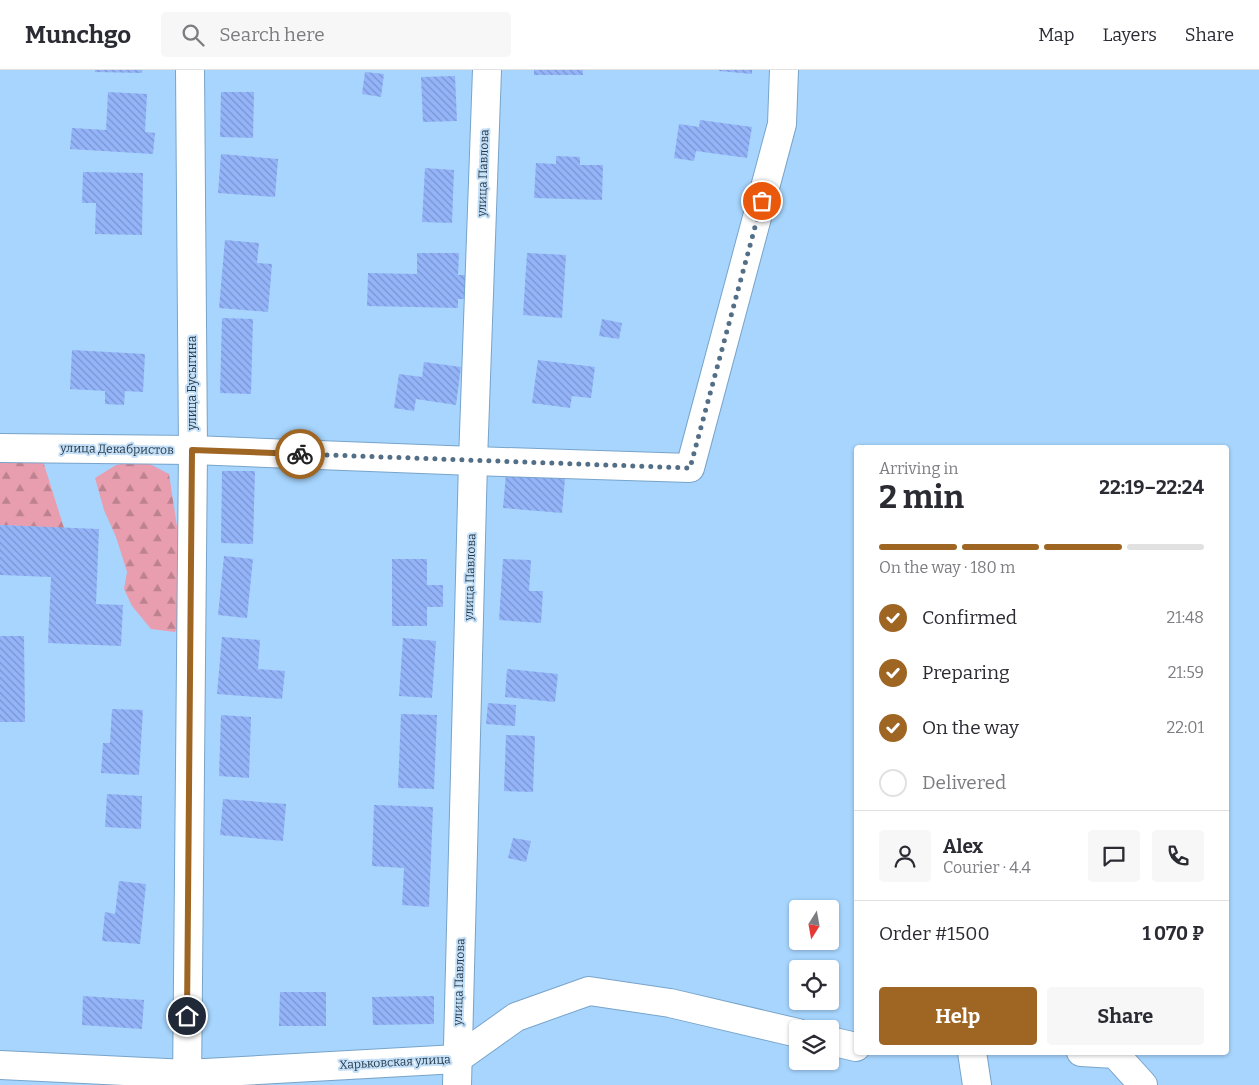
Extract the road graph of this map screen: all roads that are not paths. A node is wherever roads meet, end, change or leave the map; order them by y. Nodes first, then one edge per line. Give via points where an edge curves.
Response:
1 (190, 70) edge
2 (487, 70) edge
3 (784, 70) edge
4 (0, 448) edge
5 (192, 450) junction
6 (473, 461) junction
7 (789, 1031) edge
8 (839, 1043) edge
9 (854, 1047) edge
10 (972, 1055) edge
11 (1116, 1055) edge
12 (0, 1065) edge
13 (457, 1072) edge
14 (187, 1080) edge
15 (977, 1085) edge
16 (1143, 1085) edge

1 - 5 street, улица Бусыгина
2 - 6 street, улица Павлова
3 - 6 street, улица Декабристов via 782,124 690,468
4 - 5 street, улица Декабристов
5 - 6 street, улица Декабристов
5 - 14 street, улица Бусыгина
6 - 13 street, улица Павлова
7 - 13 street, Харьковская улица via 670,1003 589,991 516,1017
8 - 9 street
10 - 15 street
11 - 16 street
12 - 14 street, Харьковская улица
13 - 14 street, Харьковская улица

